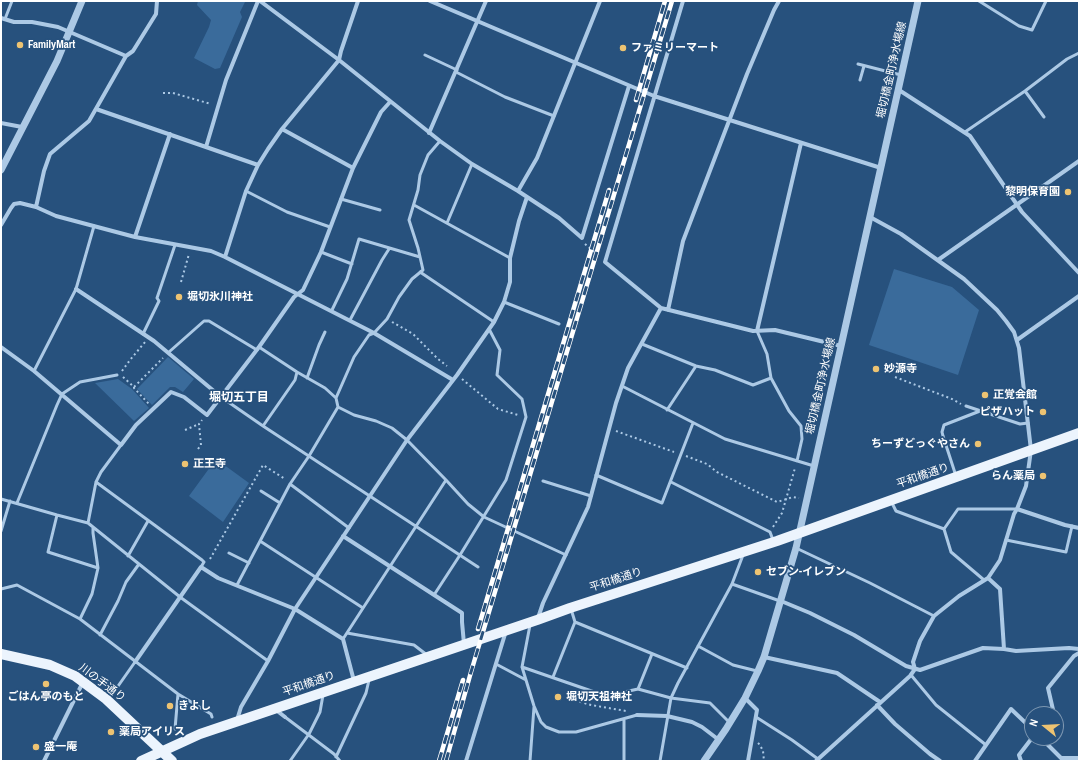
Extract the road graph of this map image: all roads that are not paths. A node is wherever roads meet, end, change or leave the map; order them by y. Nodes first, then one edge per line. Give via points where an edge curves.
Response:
1 (12, 1) edge
2 (82, 1) edge
3 (157, 1) edge
4 (259, 1) edge
5 (358, 1) edge
6 (430, 1) edge
7 (486, 1) edge
8 (600, 1) edge
9 (683, 1) edge
10 (779, 1) edge
11 (918, 1) edge
12 (979, 1) edge
13 (1046, 1) edge
14 (3, 18) edge
15 (477, 21) junction
16 (69, 31) junction
17 (1079, 53) edge
18 (425, 55) dead end
19 (126, 56) junction
20 (339, 60) junction
21 (575, 62) junction
22 (858, 64) dead end
23 (864, 66) junction
24 (456, 71) junction
25 (902, 75) junction
26 (860, 80) dead end
27 (629, 86) junction
28 (898, 90) junction
29 (1025, 91) junction
30 (654, 96) junction
31 (390, 102) junction
32 (96, 109) junction
33 (554, 116) junction
34 (1044, 117) dead end
35 (729, 120) junction
36 (1, 123) edge
37 (22, 127) junction
38 (282, 129) junction
39 (965, 132) junction
40 (429, 133) junction
41 (170, 134) junction
42 (440, 141) junction
43 (802, 143) junction
44 (206, 147) junction
45 (1079, 161) edge
46 (472, 164) junction
47 (258, 165) junction
48 (353, 168) junction
49 (881, 168) junction
50 (1, 170) edge
51 (246, 191) junction
52 (518, 191) junction
53 (527, 196) junction
54 (340, 199) junction
55 (414, 205) junction
56 (1017, 205) junction
57 (36, 207) junction
58 (380, 210) dead end
59 (870, 217) junction
60 (447, 223) junction
61 (1, 225) edge
62 (94, 226) junction
63 (330, 227) junction
64 (135, 237) junction
65 (175, 245) junction
66 (389, 249) junction
67 (321, 252) junction
68 (225, 257) junction
69 (420, 257) junction
70 (510, 258) junction
71 (938, 260) junction
72 (352, 264) junction
73 (420, 272) junction
74 (1079, 273) edge
75 (76, 289) junction
76 (298, 294) junction
77 (1079, 296) edge
78 (504, 302) junction
79 (661, 308) junction
80 (332, 310) junction
81 (668, 310) junction
82 (350, 320) junction
83 (494, 322) junction
84 (559, 324) dead end
85 (489, 329) junction
86 (758, 331) junction
87 (325, 332) dead end
88 (374, 332) junction
89 (143, 334) junction
90 (1017, 340) junction
91 (642, 344) junction
92 (841, 346) junction
93 (1, 347) edge
94 (258, 348) junction
95 (169, 352) junction
96 (696, 366) junction
97 (34, 371) junction
98 (297, 372) junction
99 (117, 375) dead end
100 (307, 378) junction
101 (771, 378) junction
102 (453, 380) junction
103 (622, 386) junction
104 (62, 394) junction
105 (221, 397) junction
106 (336, 398) junction
107 (966, 406) road end
108 (338, 407) junction
109 (668, 410) junction
110 (980, 411) junction
111 (693, 423) junction
112 (1028, 423) junction
113 (263, 426) junction
114 (1079, 432) edge
115 (406, 440) junction
116 (121, 445) junction
117 (1031, 450) junction
118 (309, 456) junction
119 (797, 461) junction
120 (814, 466) junction
121 (596, 475) junction
122 (957, 477) junction
123 (446, 480) junction
124 (543, 481) dead end
125 (96, 482) junction
126 (671, 482) junction
127 (290, 484) junction
128 (261, 492) dead end
129 (369, 496) junction
130 (590, 496) junction
131 (1, 499) edge
132 (891, 500) junction
133 (10, 501) junction
134 (17, 503) junction
135 (280, 503) junction
136 (1017, 509) junction
137 (57, 515) junction
138 (484, 517) junction
139 (148, 521) junction
140 (88, 522) junction
141 (416, 526) junction
142 (1072, 526) junction
143 (93, 527) junction
144 (349, 528) junction
145 (1079, 528) edge
146 (944, 529) junction
147 (1, 531) edge
148 (800, 533) junction
149 (343, 536) junction
150 (1006, 540) junction
151 (260, 541) junction
152 (773, 542) junction
153 (796, 548) junction
154 (744, 552) junction
155 (229, 553) dead end
156 (566, 554) junction
157 (128, 556) junction
158 (460, 556) junction
159 (249, 563) junction
160 (139, 564) junction
161 (203, 564) junction
162 (390, 566) junction
163 (98, 568) junction
164 (478, 568) dead end
165 (316, 578) junction
166 (986, 579) junction
167 (732, 584) junction
168 (237, 585) junction
169 (1, 589) edge
170 (434, 595) junction
171 (180, 597) junction
172 (781, 601) junction
173 (363, 608) junction
174 (570, 608) junction
175 (295, 609) junction
176 (934, 616) junction
177 (80, 619) junction
178 (533, 622) junction
179 (575, 622) junction
180 (506, 631) junction
181 (347, 633) junction
182 (100, 635) junction
183 (343, 639) junction
184 (464, 644) junction
185 (698, 646) junction
186 (1004, 649) junction
187 (1079, 649) edge
188 (1079, 653) edge
189 (1, 654) edge
190 (652, 654) junction
191 (429, 657) junction
192 (764, 657) junction
193 (268, 661) junction
194 (135, 662) junction
195 (496, 664) junction
196 (522, 667) junction
197 (687, 668) junction
198 (915, 669) junction
199 (758, 672) junction
200 (911, 675) junction
201 (370, 677) junction
202 (553, 677) junction
203 (526, 680) junction
204 (83, 682) junction
205 (354, 682) junction
206 (638, 689) junction
207 (323, 692) junction
208 (178, 694) junction
209 (671, 698) junction
210 (745, 698) junction
211 (106, 699) junction
212 (879, 703) junction
213 (534, 706) junction
214 (1052, 706) edge
215 (274, 709) junction
216 (637, 715) joint
217 (668, 716) junction
218 (212, 717) dead end
219 (285, 717) joint
220 (756, 717) junction
221 (624, 719) junction
222 (237, 721) junction
223 (1024, 721) edge
224 (730, 723) junction
225 (175, 729) dead end
226 (309, 734) junction
227 (719, 740) junction
228 (986, 746) junction
229 (1026, 746) edge
230 (1049, 746) edge
231 (161, 751) junction
232 (336, 757) junction
233 (1079, 758) edge
234 (817, 760) edge
235 (44, 761) edge
236 (141, 761) edge
237 (151, 761) edge
238 (172, 761) edge
239 (290, 761) edge
240 (340, 761) edge
241 (466, 761) edge
242 (530, 761) edge
243 (624, 761) edge
244 (660, 761) edge
245 (704, 761) edge
246 (748, 761) edge
247 (940, 761) edge
248 (975, 761) edge
249 (1021, 761) edge

1 - 14 lane
2 - 16 street
3 - 19 street via 156,14 133,51
4 - 20 street
4 - 44 street via 226,80
5 - 20 street
6 - 15 street
7 - 15 street
8 - 21 street
9 - 30 street
10 - 35 street
11 - 25 street, 堀切橋金町浄水場線
12 - 13 lane via 1019,26 1032,30
14 - 16 street
15 - 21 street
15 - 24 street
16 - 19 street
16 - 37 street via 57,61
17 - 29 lane
18 - 24 lane
19 - 32 street
20 - 31 street
20 - 38 street
21 - 27 street
21 - 33 street
22 - 23 lane
23 - 25 lane
23 - 26 lane
24 - 33 lane via 505,97
24 - 40 street
25 - 28 street, 堀切橋金町浄水場線
27 - 30 street
27 - 53 street via 582,238
28 - 39 street
28 - 49 street, 堀切橋金町浄水場線
29 - 34 lane
29 - 39 lane
30 - 35 street
30 - 79 street via 605,262
31 - 40 street
31 - 48 street via 381,112
32 - 41 street
32 - 57 street via 88,122 50,154
33 - 52 street
35 - 43 street
35 - 81 street via 683,241
36 - 37 street
37 - 50 street
38 - 47 street
38 - 48 street
39 - 56 street
40 - 42 street
41 - 44 street
41 - 64 street
42 - 46 street
42 - 55 lane via 428,155 420,175
43 - 49 street
43 - 86 street
44 - 47 street
45 - 56 street
46 - 52 street
46 - 60 lane
47 - 51 street
48 - 54 street
49 - 59 street, 堀切橋金町浄水場線
51 - 63 lane via 287,212
51 - 68 street
52 - 53 street
53 - 70 street
54 - 58 lane
54 - 63 street
55 - 60 lane
55 - 69 lane via 409,220
56 - 71 street
56 - 74 street
57 - 61 street via 14,204
57 - 62 street via 56,216
59 - 71 street via 901,234
59 - 92 street, 堀切橋金町浄水場線
60 - 70 lane
62 - 64 street
62 - 75 lane
63 - 67 street
64 - 65 street
65 - 68 street via 210,251
65 - 89 lane via 157,298 159,301
66 - 69 lane
66 - 72 lane via 360,239
66 - 82 lane
67 - 72 lane
67 - 76 street via 303,290
68 - 76 street
69 - 73 lane via 423,270
70 - 78 street via 510,282
71 - 90 street via 964,279 997,310
72 - 80 lane
73 - 83 lane
73 - 88 lane via 399,297 387,319
75 - 89 street
75 - 97 lane
76 - 80 street
76 - 94 street
77 - 90 street
78 - 83 street
78 - 84 lane
79 - 81 street
79 - 91 street
80 - 82 street
81 - 86 street
82 - 88 street
83 - 85 street
85 - 102 street
85 - 138 lane via 500,350 497,375 522,399 526,418 506,480
86 - 92 street via 775,330
86 - 101 lane via 767,354
87 - 100 lane
88 - 102 street
88 - 106 lane via 369,335 354,357
89 - 95 street
90 - 112 street
91 - 96 lane
91 - 103 street via 628,368
92 - 120 street, 堀切橋金町浄水場線
93 - 97 street
94 - 95 lane via 204,321
94 - 98 lane
94 - 105 street
95 - 105 street
96 - 101 lane via 715,370 753,385
96 - 109 lane
97 - 104 street
98 - 100 lane
98 - 113 lane via 295,380
99 - 104 lane via 80,382
100 - 106 lane
101 - 119 lane via 789,411 801,426 802,439
102 - 115 street
103 - 109 lane
103 - 121 street
104 - 116 street
104 - 134 lane
105 - 113 lane
105 - 116 street via 207,415 184,397 171,392 136,425
106 - 108 lane
107 - 110 lane
108 - 115 lane via 392,428
108 - 118 lane
109 - 111 lane
110 - 112 lane via 1020,424
110 - 122 lane via 944,425 943,436
111 - 119 lane via 725,439
111 - 126 lane
112 - 117 street
113 - 118 lane
114 - 117 main road, 平和橋通り
115 - 123 lane
115 - 129 street
116 - 125 lane
117 - 122 main road, 平和橋通り
117 - 136 street via 1026,486
118 - 127 lane
118 - 129 lane
119 - 120 lane
120 - 148 street, 堀切橋金町浄水場線
121 - 126 lane via 662,504
121 - 130 street
122 - 132 main road, 平和橋通り
123 - 138 lane
123 - 141 lane
124 - 130 lane
125 - 139 lane
125 - 140 lane
126 - 152 lane via 770,532
127 - 135 lane
127 - 144 lane
128 - 135 lane
129 - 141 lane
129 - 144 street
130 - 156 street via 588,507
131 - 133 lane
132 - 146 lane via 896,511
132 - 148 main road, 平和橋通り
133 - 134 lane
133 - 147 lane
134 - 137 lane
135 - 151 lane
136 - 142 street
136 - 146 lane via 958,509
136 - 150 street
137 - 140 lane
137 - 163 lane via 48,552
138 - 156 lane
138 - 158 lane
139 - 157 lane
139 - 161 lane
140 - 143 lane
141 - 158 lane
141 - 162 lane
142 - 145 street
142 - 150 lane via 1066,552
143 - 157 lane
143 - 163 lane
144 - 149 street
146 - 166 lane via 951,552
148 - 152 main road, 平和橋通り
148 - 153 street, 堀切橋金町浄水場線
149 - 162 street
149 - 165 street
150 - 166 street via 1000,560
151 - 159 lane
151 - 165 lane
152 - 154 main road, 平和橋通り
153 - 172 street, 堀切橋金町浄水場線
153 - 176 lane
154 - 167 lane
154 - 174 main road, 平和橋通り
155 - 159 lane
156 - 178 street
157 - 160 lane
158 - 164 lane
158 - 170 lane
159 - 168 lane
160 - 171 lane
160 - 182 lane via 126,582
161 - 168 street via 218,578
161 - 171 street
162 - 170 street
162 - 173 lane
163 - 177 lane via 92,594
165 - 173 lane
165 - 175 street
166 - 176 street
166 - 186 street via 1000,589
167 - 172 lane
167 - 185 lane
168 - 175 street
169 - 177 lane via 17,586
170 - 184 street via 462,613
171 - 193 lane
171 - 194 street
172 - 192 street, 堀切橋金町浄水場線
172 - 198 street via 854,635
173 - 181 lane
174 - 178 main road, 平和橋通り
174 - 179 lane
175 - 183 street
175 - 193 street
176 - 198 street via 920,641 914,662
177 - 182 lane
178 - 180 main road, 平和橋通り
178 - 196 lane
179 - 190 lane
179 - 202 lane
180 - 184 main road, 平和橋通り
180 - 195 street
181 - 183 lane
181 - 191 lane via 414,645
182 - 194 lane
183 - 205 street
184 - 191 main road, 平和橋通り
185 - 197 lane
185 - 199 lane via 733,665
186 - 187 street
186 - 198 street via 983,648 920,670
188 - 214 street via 1048,688
189 - 204 main road, 川の手通り via 50,665
190 - 197 lane
190 - 206 lane
191 - 201 main road, 平和橋通り
192 - 199 street, 堀切橋金町浄水場線
192 - 212 street via 837,673
193 - 222 street via 241,707
194 - 208 lane
194 - 211 lane
195 - 203 lane
195 - 241 street
196 - 202 lane
196 - 203 lane
197 - 209 lane
198 - 200 street
199 - 210 street, 堀切橋金町浄水場線
200 - 212 street
200 - 228 lane via 936,705
201 - 205 main road, 平和橋通り
201 - 232 lane via 366,693
202 - 206 lane via 606,696
203 - 213 lane
204 - 211 main road, 川の手通り
204 - 235 street
205 - 207 main road, 平和橋通り
206 - 209 lane
207 - 215 main road, 平和橋通り
207 - 226 lane via 320,712
208 - 218 lane
208 - 225 lane
209 - 217 lane
209 - 224 lane via 710,703
210 - 220 street via 757,710
210 - 224 street, 堀切橋金町浄水場線
211 - 231 main road, 川の手通り
212 - 234 street
212 - 247 street via 907,734
213 - 221 lane via 541,722 559,732 576,732
213 - 242 lane
215 - 219 street
215 - 222 main road, 平和橋通り
216 - 217 street
216 - 221 lane
217 - 227 street via 692,722
217 - 244 lane
219 - 226 lane
220 - 234 lane
220 - 246 street
221 - 243 lane
222 - 231 main road, 平和橋通り
223 - 228 street via 1011,709
224 - 227 street, 堀切橋金町浄水場線
226 - 232 lane
226 - 239 lane
227 - 245 street, 堀切橋金町浄水場線
228 - 248 street
229 - 249 street via 1020,755
230 - 233 street via 1061,758
231 - 236 main road, 平和橋通り
231 - 237 main road, 平和橋通り
231 - 238 main road, 川の手通り
232 - 240 lane

